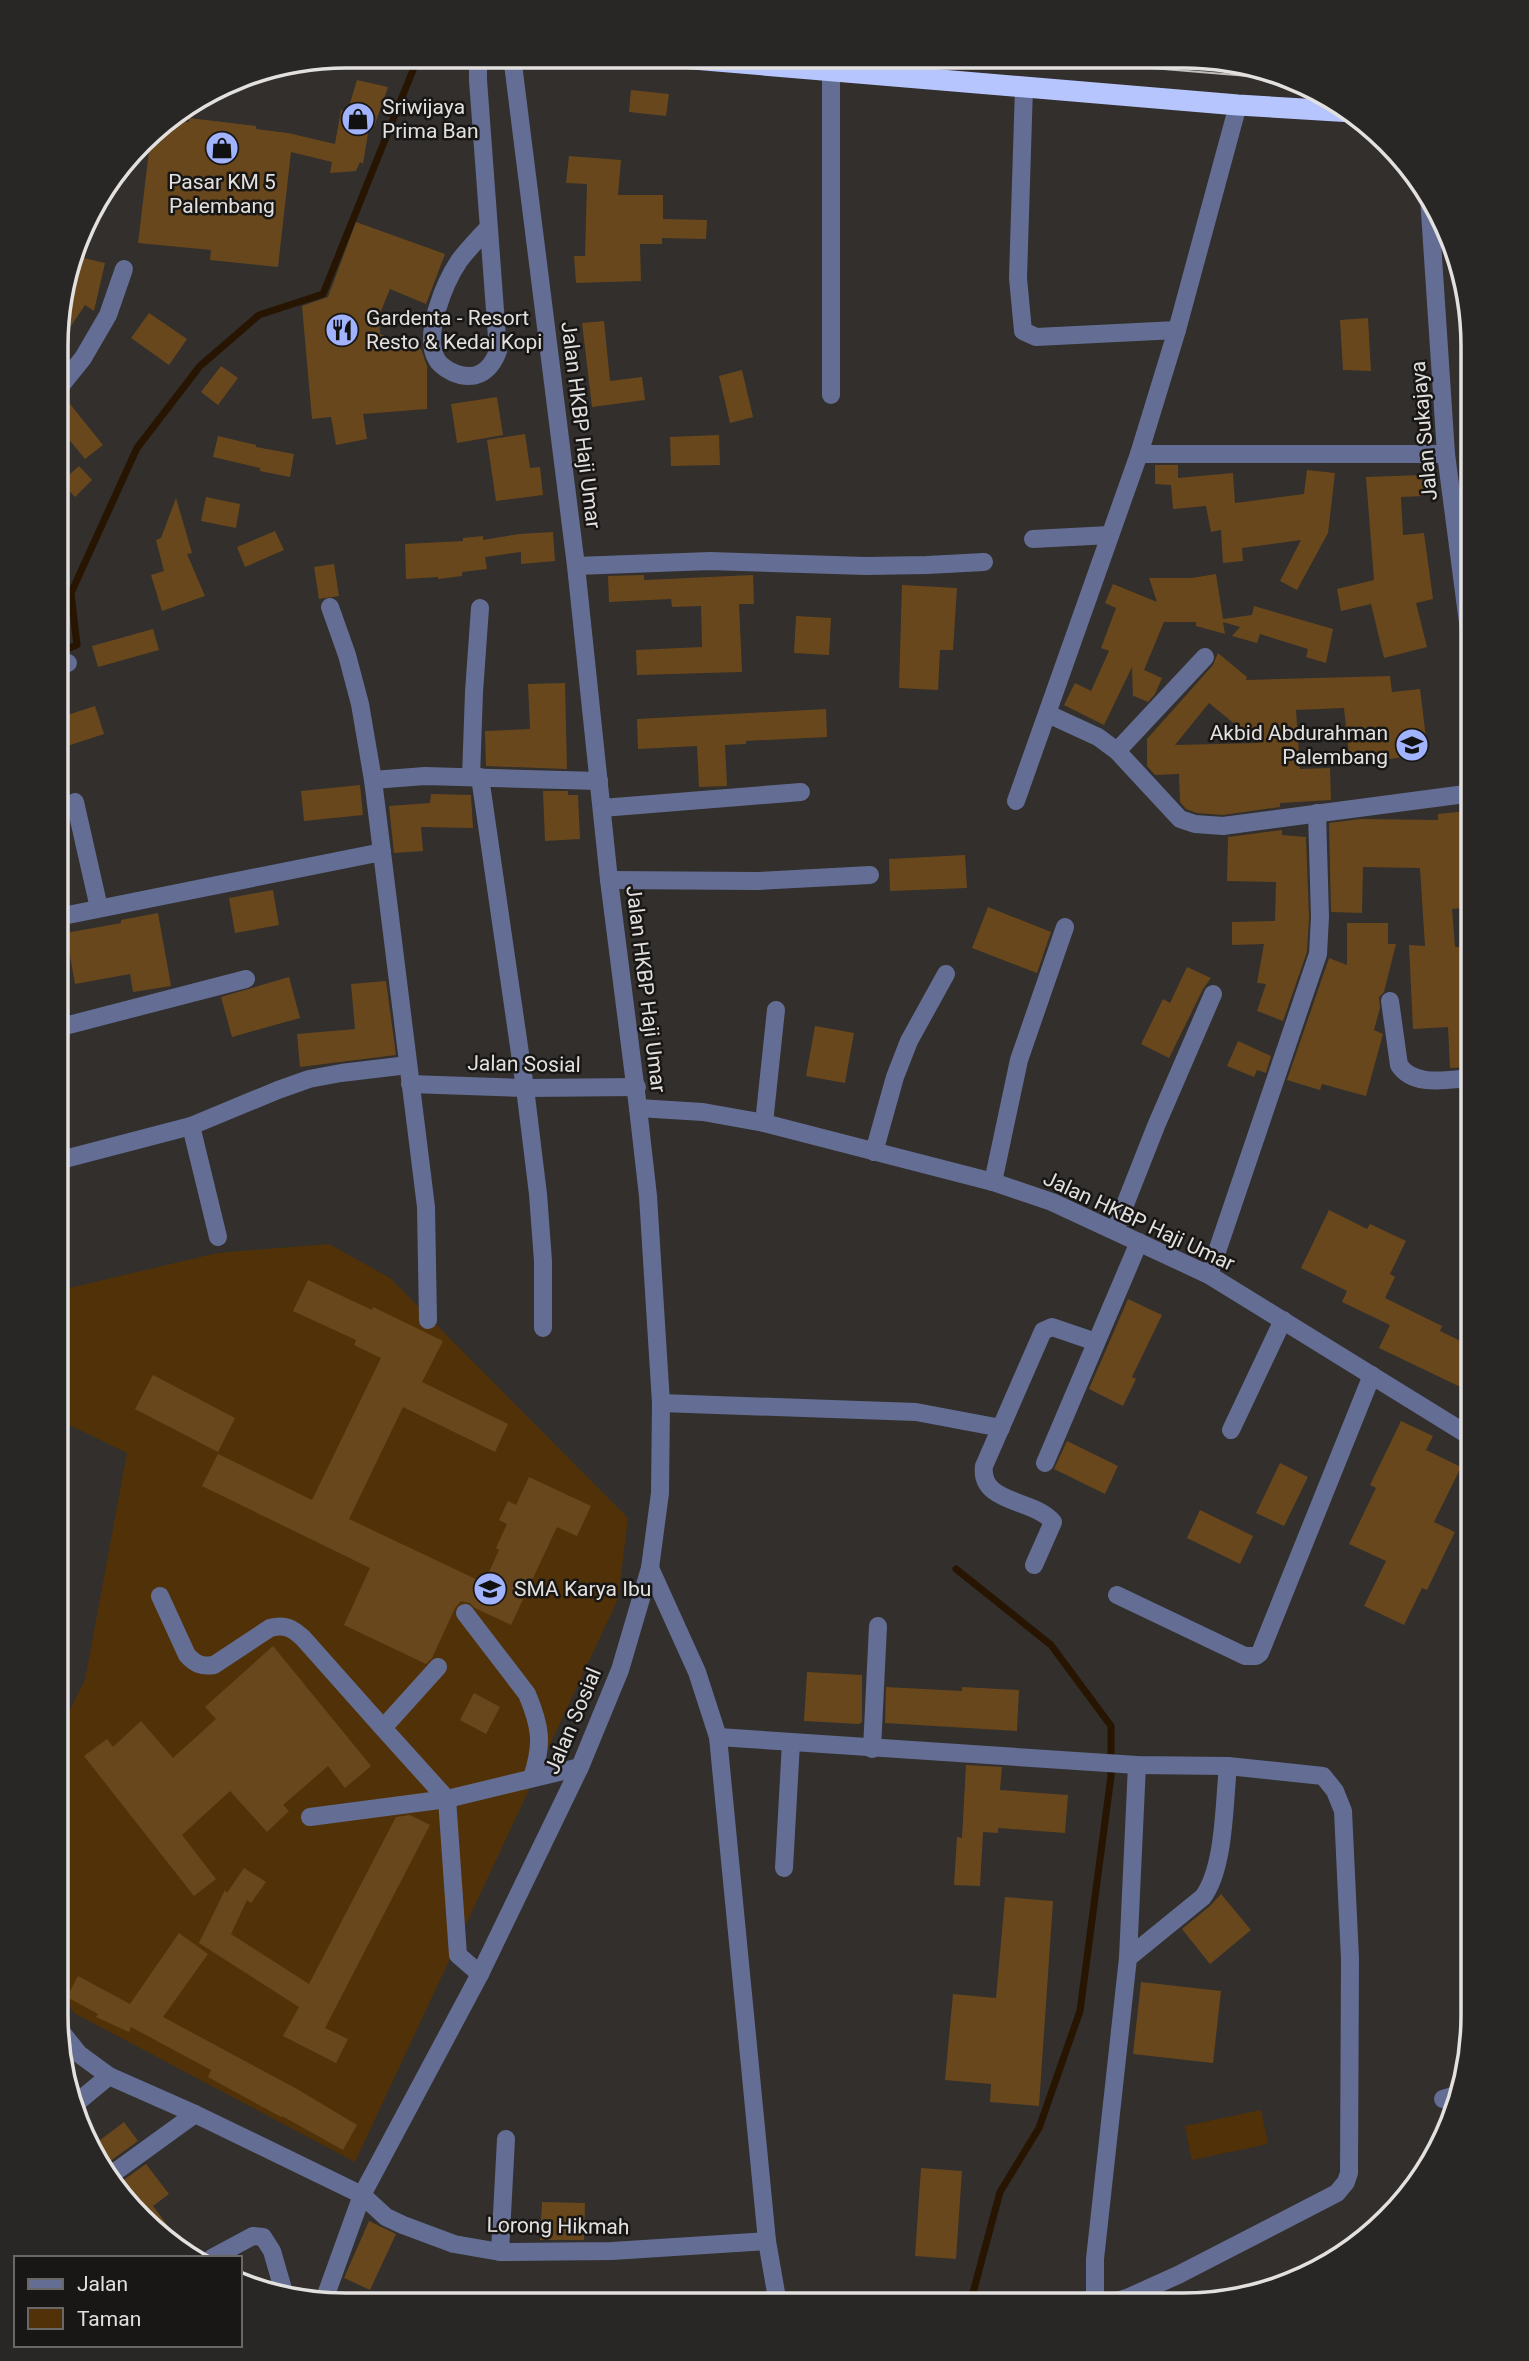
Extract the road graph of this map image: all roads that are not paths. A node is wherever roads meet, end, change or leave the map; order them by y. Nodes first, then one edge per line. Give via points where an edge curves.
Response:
1 (478, 68) edge
2 (513, 68) edge
3 (818, 68) edge
4 (831, 69) junction
5 (1024, 87) junction
6 (1238, 105) junction
7 (1330, 111) edge
8 (1431, 222) edge
9 (488, 228) junction
10 (124, 269) dead end
11 (1177, 330) junction
12 (68, 376) edge
13 (831, 395) dead end
14 (1139, 454) junction
15 (1446, 454) junction
16 (1110, 535) junction
17 (1033, 539) dead end
18 (984, 562) dead end
19 (576, 566) junction
20 (1461, 569) edge
21 (330, 607) dead end
22 (480, 608) dead end
23 (1205, 657) dead end
24 (1048, 714) junction
25 (1117, 751) junction
26 (475, 777) junction
27 (373, 780) junction
28 (599, 781) junction
29 (801, 792) dead end
30 (1461, 795) edge
31 (1016, 801) dead end
32 (75, 802) dead end
33 (602, 808) junction
34 (1317, 813) junction
35 (382, 852) junction
36 (870, 875) dead end
37 (609, 880) junction
38 (99, 908) junction
39 (68, 915) edge
40 (1065, 927) dead end
41 (946, 974) dead end
42 (246, 979) dead end
43 (1213, 994) dead end
44 (1390, 1002) dead end
45 (776, 1010) dead end
46 (68, 1025) edge
47 (408, 1065) junction
48 (1461, 1078) edge
49 (410, 1084) junction
50 (637, 1087) junction
51 (525, 1088) junction
52 (638, 1108) junction
53 (764, 1123) junction
54 (191, 1126) junction
55 (874, 1152) junction
56 (68, 1158) edge
57 (993, 1182) junction
58 (1115, 1230) junction
59 (218, 1237) dead end
60 (1139, 1242) junction
61 (1209, 1275) junction
62 (428, 1320) dead end
63 (1283, 1320) junction
64 (543, 1328) dead end
65 (1097, 1342) junction
66 (1372, 1375) junction
67 (662, 1403) junction
68 (1001, 1428) junction
69 (1231, 1430) dead end
70 (1461, 1430) edge
71 (1045, 1462) dead end
72 (1034, 1565) dead end
73 (650, 1568) junction
74 (1117, 1595) dead end
75 (160, 1596) dead end
76 (465, 1614) dead end
77 (878, 1626) dead end
78 (438, 1667) dead end
79 (383, 1728) junction
80 (718, 1737) junction
81 (791, 1744) junction
82 (872, 1749) junction
83 (1138, 1765) junction
84 (1228, 1766) junction
85 (580, 1767) junction
86 (532, 1778) junction
87 (447, 1800) junction
88 (310, 1817) dead end
89 (783, 1868) dead end
90 (1128, 1958) junction
91 (480, 1974) junction
92 (70, 2043) edge
93 (109, 2076) junction
94 (82, 2099) edge
95 (195, 2114) junction
96 (506, 2139) dead end
97 (116, 2171) edge
98 (362, 2195) junction
99 (767, 2241) junction
100 (500, 2252) junction
101 (216, 2256) edge
102 (282, 2285) edge
103 (326, 2292) edge
104 (776, 2293) edge
105 (1095, 2293) edge
106 (1138, 2293) edge

1 - 9 street
2 - 19 street, Jalan HKBP Haji Umar
3 - 4 highway
4 - 5 highway
4 - 13 street
5 - 6 highway
5 - 11 street via 1018,278 1023,331 1036,337
6 - 7 highway
6 - 11 street
8 - 15 street, Jalan Sukajaya
9 - 9 street via 498,351 486,372 465,376 443,367 436,358 433,322 458,262
10 - 12 street via 108,315
11 - 14 street
14 - 15 street
14 - 16 street
15 - 20 street, Jalan Sukajaya
16 - 17 street
16 - 24 street
18 - 19 street via 866,566 710,561
19 - 28 street, Jalan HKBP Haji Umar
21 - 27 street via 360,704
22 - 26 street via 474,692
23 - 25 street
24 - 25 street
24 - 31 street
25 - 34 street via 1186,822 1223,826
26 - 27 street
26 - 28 street
26 - 51 street
27 - 35 street
28 - 33 street, Jalan HKBP Haji Umar
29 - 33 street
30 - 34 street
32 - 38 street
33 - 37 street, Jalan HKBP Haji Umar
34 - 61 street via 1318,954
35 - 38 street
35 - 47 street
36 - 37 street via 758,881
37 - 50 street, Jalan HKBP Haji Umar
38 - 39 street
40 - 57 street via 1019,1060
41 - 55 street via 909,1041
42 - 46 street
43 - 58 street
44 - 48 street via 1398,1065 1403,1072 1419,1080
45 - 53 street
47 - 49 street
47 - 54 street via 309,1079
49 - 51 street, Jalan Sosial
49 - 62 street via 426,1207
50 - 51 street, Jalan Sosial
50 - 52 street, Jalan HKBP Haji Umar
51 - 64 street via 542,1248
52 - 53 street, Jalan HKBP Haji Umar via 703,1112
52 - 67 street, Jalan Sosial
53 - 55 street, Jalan HKBP Haji Umar
54 - 56 street
54 - 59 street
55 - 57 street, Jalan HKBP Haji Umar
57 - 58 street, Jalan HKBP Haji Umar
58 - 60 street, Jalan HKBP Haji Umar
60 - 61 street, Jalan HKBP Haji Umar
60 - 65 street
61 - 63 street, Jalan HKBP Haji Umar
63 - 66 street, Jalan HKBP Haji Umar
63 - 69 street
65 - 68 street via 1046,1328
65 - 71 street
66 - 70 street, Jalan HKBP Haji Umar
66 - 74 street via 1260,1653 1245,1656
67 - 68 street via 916,1412
67 - 73 street, Jalan Sosial via 660,1493
68 - 72 street via 984,1466 984,1480 991,1489 1053,1522
73 - 80 street via 697,1672
73 - 85 street, Jalan Sosial via 620,1670
75 - 79 street via 194,1662 214,1665 270,1628 287,1626
76 - 86 street via 530,1700 540,1737
77 - 82 street
78 - 79 street
79 - 87 street
80 - 81 street
80 - 99 street
81 - 82 street
81 - 89 street
82 - 83 street
83 - 84 street
83 - 90 street
84 - 90 street via 1220,1847 1210,1888
84 - 106 street via 1323,1776 1343,1811 1350,1959 1349,2174 1337,2193
85 - 86 street
85 - 91 street, Jalan Sosial
86 - 87 street
87 - 88 street
87 - 91 street via 458,1955
90 - 105 street
91 - 98 street, Jalan Sosial
92 - 93 street, Lorong Hikmah
93 - 94 street
93 - 95 street, Lorong Hikmah
95 - 97 street
95 - 98 street, Lorong Hikmah
96 - 100 street
98 - 100 street, Lorong Hikmah via 402,2225 454,2244
98 - 103 street, Jalan Sosial
99 - 100 street, Lorong Hikmah via 612,2251
99 - 104 street
101 - 102 street via 260,2236 272,2251

